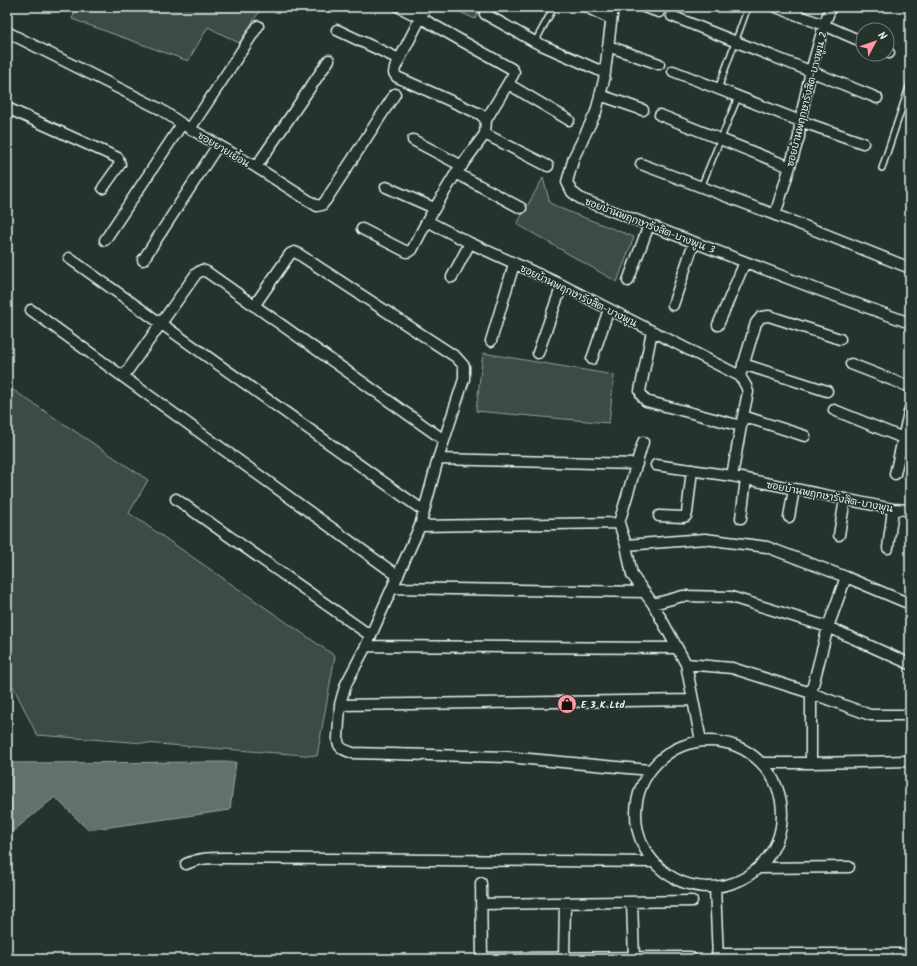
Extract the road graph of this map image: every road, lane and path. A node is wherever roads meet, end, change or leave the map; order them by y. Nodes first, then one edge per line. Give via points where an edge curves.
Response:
1 (399, 7) edge
2 (426, 7) edge
3 (554, 7) edge
4 (586, 7) edge
5 (613, 7) edge
6 (644, 7) edge
7 (748, 7) edge
8 (776, 7) edge
9 (831, 7) edge
10 (658, 12) dead end
11 (485, 14) dead end
12 (672, 16) dead end
13 (421, 18) junction
14 (611, 20) junction
15 (824, 25) junction
16 (258, 26) dead end
17 (337, 30) dead end
18 (7, 32) edge
19 (855, 39) edge
20 (535, 42) junction
21 (735, 42) junction
22 (608, 46) junction
23 (399, 58) junction
24 (329, 60) dead end
25 (658, 64) dead end
26 (811, 70) junction
27 (674, 71) dead end
28 (605, 73) junction
29 (508, 84) junction
30 (910, 84) edge
31 (718, 89) junction
32 (395, 94) dead end
33 (600, 95) junction
34 (738, 97) junction
35 (877, 98) dead end
36 (7, 108) edge
37 (643, 110) dead end
38 (660, 115) dead end
39 (486, 120) junction
40 (569, 120) dead end
41 (800, 121) junction
42 (186, 126) junction
43 (485, 134) junction
44 (721, 139) junction
45 (412, 140) dead end
46 (863, 143) dead end
47 (218, 145) junction
48 (641, 164) dead end
49 (548, 166) dead end
50 (790, 167) junction
51 (256, 168) junction
52 (882, 168) dead end
53 (459, 169) junction
54 (386, 187) dead end
55 (701, 187) junction
56 (103, 188) dead end
57 (434, 208) junction
58 (522, 208) dead end
59 (775, 215) junction
60 (427, 221) junction
61 (649, 225) junction
62 (362, 229) dead end
63 (105, 240) dead end
64 (694, 242) junction
65 (470, 243) junction
66 (69, 258) dead end
67 (143, 260) dead end
68 (745, 262) junction
69 (514, 264) junction
70 (910, 268) edge
71 (452, 277) dead end
72 (628, 281) dead end
73 (562, 285) junction
74 (673, 305) dead end
75 (254, 306) junction
76 (609, 309) junction
77 (31, 310) dead end
78 (910, 323) edge
79 (161, 324) junction
80 (718, 325) dead end
81 (652, 331) junction
82 (840, 339) dead end
83 (491, 341) dead end
84 (538, 353) dead end
85 (592, 359) dead end
86 (743, 364) junction
87 (851, 364) dead end
88 (740, 376) junction
89 (123, 377) junction
90 (910, 387) edge
91 (827, 391) dead end
92 (910, 408) edge
93 (834, 410) dead end
94 (742, 421) junction
95 (908, 425) edge
96 (805, 436) dead end
97 (903, 438) junction
98 (444, 440) junction
99 (643, 442) dead end
100 (438, 459) junction
101 (637, 464) junction
102 (656, 464) dead end
103 (692, 470) junction
104 (895, 474) dead end
105 (732, 476) junction
106 (746, 479) junction
107 (794, 489) junction
108 (176, 499) dead end
109 (845, 499) junction
110 (893, 509) junction
111 (910, 510) edge
112 (424, 511) junction
113 (659, 516) dead end
114 (789, 517) dead end
115 (741, 518) dead end
116 (619, 523) junction
117 (420, 526) junction
118 (839, 534) dead end
119 (626, 545) junction
120 (888, 548) dead end
121 (398, 576) junction
122 (846, 578) junction
123 (392, 588) junction
124 (645, 592) junction
125 (653, 604) junction
126 (910, 604) edge
127 (828, 627) junction
128 (371, 636) junction
129 (366, 646) junction
130 (677, 648) junction
131 (686, 664) junction
132 (910, 664) edge
133 (810, 694) junction
134 (693, 700) junction
135 (340, 705) junction
136 (910, 715) edge
137 (701, 741) junction
138 (910, 761) edge
139 (761, 763) junction
140 (811, 764) junction
141 (650, 770) junction
142 (653, 862) junction
143 (186, 864) dead end
144 (849, 867) dead end
145 (759, 868) junction
146 (481, 883) dead end
147 (715, 887) junction
148 (692, 901) dead end
149 (632, 902) junction
150 (565, 903) junction
151 (481, 904) junction
152 (901, 954) dead end
153 (718, 956) edge
154 (690, 957) dead end
155 (482, 958) edge
156 (564, 958) edge
157 (634, 958) edge

1 - 13 street
2 - 13 street
3 - 20 lane
4 - 14 street
5 - 14 street, ซอยบ้านพฤกษารังสิต-บางพูน 3
6 - 10 street
7 - 21 lane
8 - 15 street
9 - 15 street, ซอยบ้านพฤกษารังสิต-บางพูน 2
11 - 20 street
12 - 21 street
13 - 23 street
13 - 29 street via 512,70 514,72
14 - 22 street, ซอยบ้านพฤกษารังสิต-บางพูน 3
15 - 19 street
15 - 26 street, ซอยบ้านพฤกษารังสิต-บางพูน 2
16 - 42 street
17 - 23 street
18 - 42 street, ซอยยายเยื้อน via 160,109
20 - 28 street
21 - 26 street
21 - 31 lane
22 - 25 street
22 - 28 street, ซอยบ้านพฤกษารังสิต-บางพูน 3
23 - 39 street via 394,73 397,77 480,114
24 - 51 street
26 - 35 street
26 - 41 street, ซอยบ้านพฤกษารังสิต-บางพูน 2
27 - 31 street
28 - 33 street, ซอยบ้านพฤกษารังสิต-บางพูน 3
29 - 39 street
29 - 40 street
30 - 52 lane
31 - 34 street
32 - 51 street, ซอยยายเยื้อน via 322,205 317,206
33 - 37 street
33 - 61 street, ซอยบ้านพฤกษารังสิต-บางพูน 3 via 596,112 574,156 567,182 572,192 582,199
34 - 41 street
34 - 44 lane
36 - 56 street via 118,158 120,164
38 - 44 street
39 - 43 street
41 - 46 street
41 - 50 street, ซอยบ้านพฤกษารังสิต-บางพูน 2 via 799,137
42 - 47 street, ซอยยายเยื้อน
42 - 63 street
43 - 49 street
43 - 53 street
44 - 50 street
44 - 55 lane
45 - 53 street
47 - 51 street, ซอยยายเยื้อน
47 - 67 street
48 - 55 street
50 - 59 street, ซอยบ้านพฤกษารังสิต-บางพูน 2
53 - 57 street
53 - 58 street
54 - 57 street
55 - 59 street
57 - 60 street
59 - 70 street
60 - 62 street via 412,250 407,252
60 - 65 street, ซอยบ้านพฤกษารังสิต-บางพูน
61 - 64 street, ซอยบ้านพฤกษารังสิต-บางพูน 3
61 - 72 street
64 - 68 street, ซอยบ้านพฤกษารังสิต-บางพูน 3
64 - 74 street
65 - 69 street, ซอยบ้านพฤกษารังสิต-บางพูน
65 - 71 street
66 - 79 street
68 - 78 street, ซอยบ้านพฤกษารังสิต-บางพูน 3
68 - 80 street
69 - 73 street, ซอยบ้านพฤกษารังสิต-บางพูน
69 - 83 street
73 - 76 street, ซอยบ้านพฤกษารังสิต-บางพูน
73 - 84 street
75 - 79 street via 202,270 196,274
75 - 98 street
75 - 98 street via 290,254 294,252 456,357 464,366 464,379
76 - 81 street, ซอยบ้านพฤกษารังสิต-บางพูน
76 - 85 street
77 - 89 street
79 - 89 street
79 - 112 street
81 - 88 street, ซอยบ้านพฤกษารังสิต-บางพูน
81 - 94 street via 640,391 646,401
82 - 86 street via 769,316 762,317 756,323
86 - 88 street
86 - 91 street
87 - 90 street
88 - 94 street via 748,392
89 - 121 street
92 - 95 street
93 - 97 street
94 - 96 street
94 - 105 street
95 - 97 street
97 - 104 street
98 - 100 street
99 - 101 street
100 - 101 street
100 - 112 street
101 - 116 street
102 - 103 street, ซอยบ้านพฤกษารังสิต-บางพูน
103 - 105 street, ซอยบ้านพฤกษารังสิต-บางพูน
103 - 113 street via 686,516
105 - 106 street, ซอยบ้านพฤกษารังสิต-บางพูน
106 - 107 street, ซอยบ้านพฤกษารังสิต-บางพูน
106 - 115 street
107 - 109 street, ซอยบ้านพฤกษารังสิต-บางพูน
107 - 114 street
108 - 128 street
109 - 110 street, ซอยบ้านพฤกษารังสิต-บางพูน
109 - 118 street
110 - 111 street, ซอยบ้านพฤกษารังสิต-บางพูน
110 - 120 street
112 - 117 street
116 - 117 street
116 - 119 street
117 - 121 street
119 - 122 street via 705,540 767,547
119 - 124 street via 632,575
121 - 123 street
122 - 126 street
122 - 127 street
123 - 124 street
123 - 128 street
124 - 125 street
125 - 127 street via 683,596 731,597
125 - 130 street
127 - 132 street
127 - 133 street
128 - 129 street
129 - 130 street
129 - 135 street via 346,684
130 - 131 street
131 - 133 street via 732,668
131 - 134 street
133 - 136 street via 870,715
133 - 140 street
134 - 135 street
134 - 137 street
135 - 141 street via 337,742 340,747 353,753 507,757
137 - 139 street via 723,742 737,747
137 - 141 street via 682,746 664,756
138 - 140 street
139 - 140 street
139 - 145 street via 774,782 781,804 781,827 773,849
141 - 142 street via 639,792 636,816 641,841
142 - 143 street via 229,858 194,860
142 - 147 street via 671,877 692,885
144 - 145 street
145 - 147 street via 739,881
146 - 151 street
147 - 153 street
148 - 149 street
149 - 150 street
149 - 157 street
150 - 151 street
150 - 156 street
151 - 155 street
152 - 153 street
154 - 157 street
155 - 156 street
156 - 157 street

